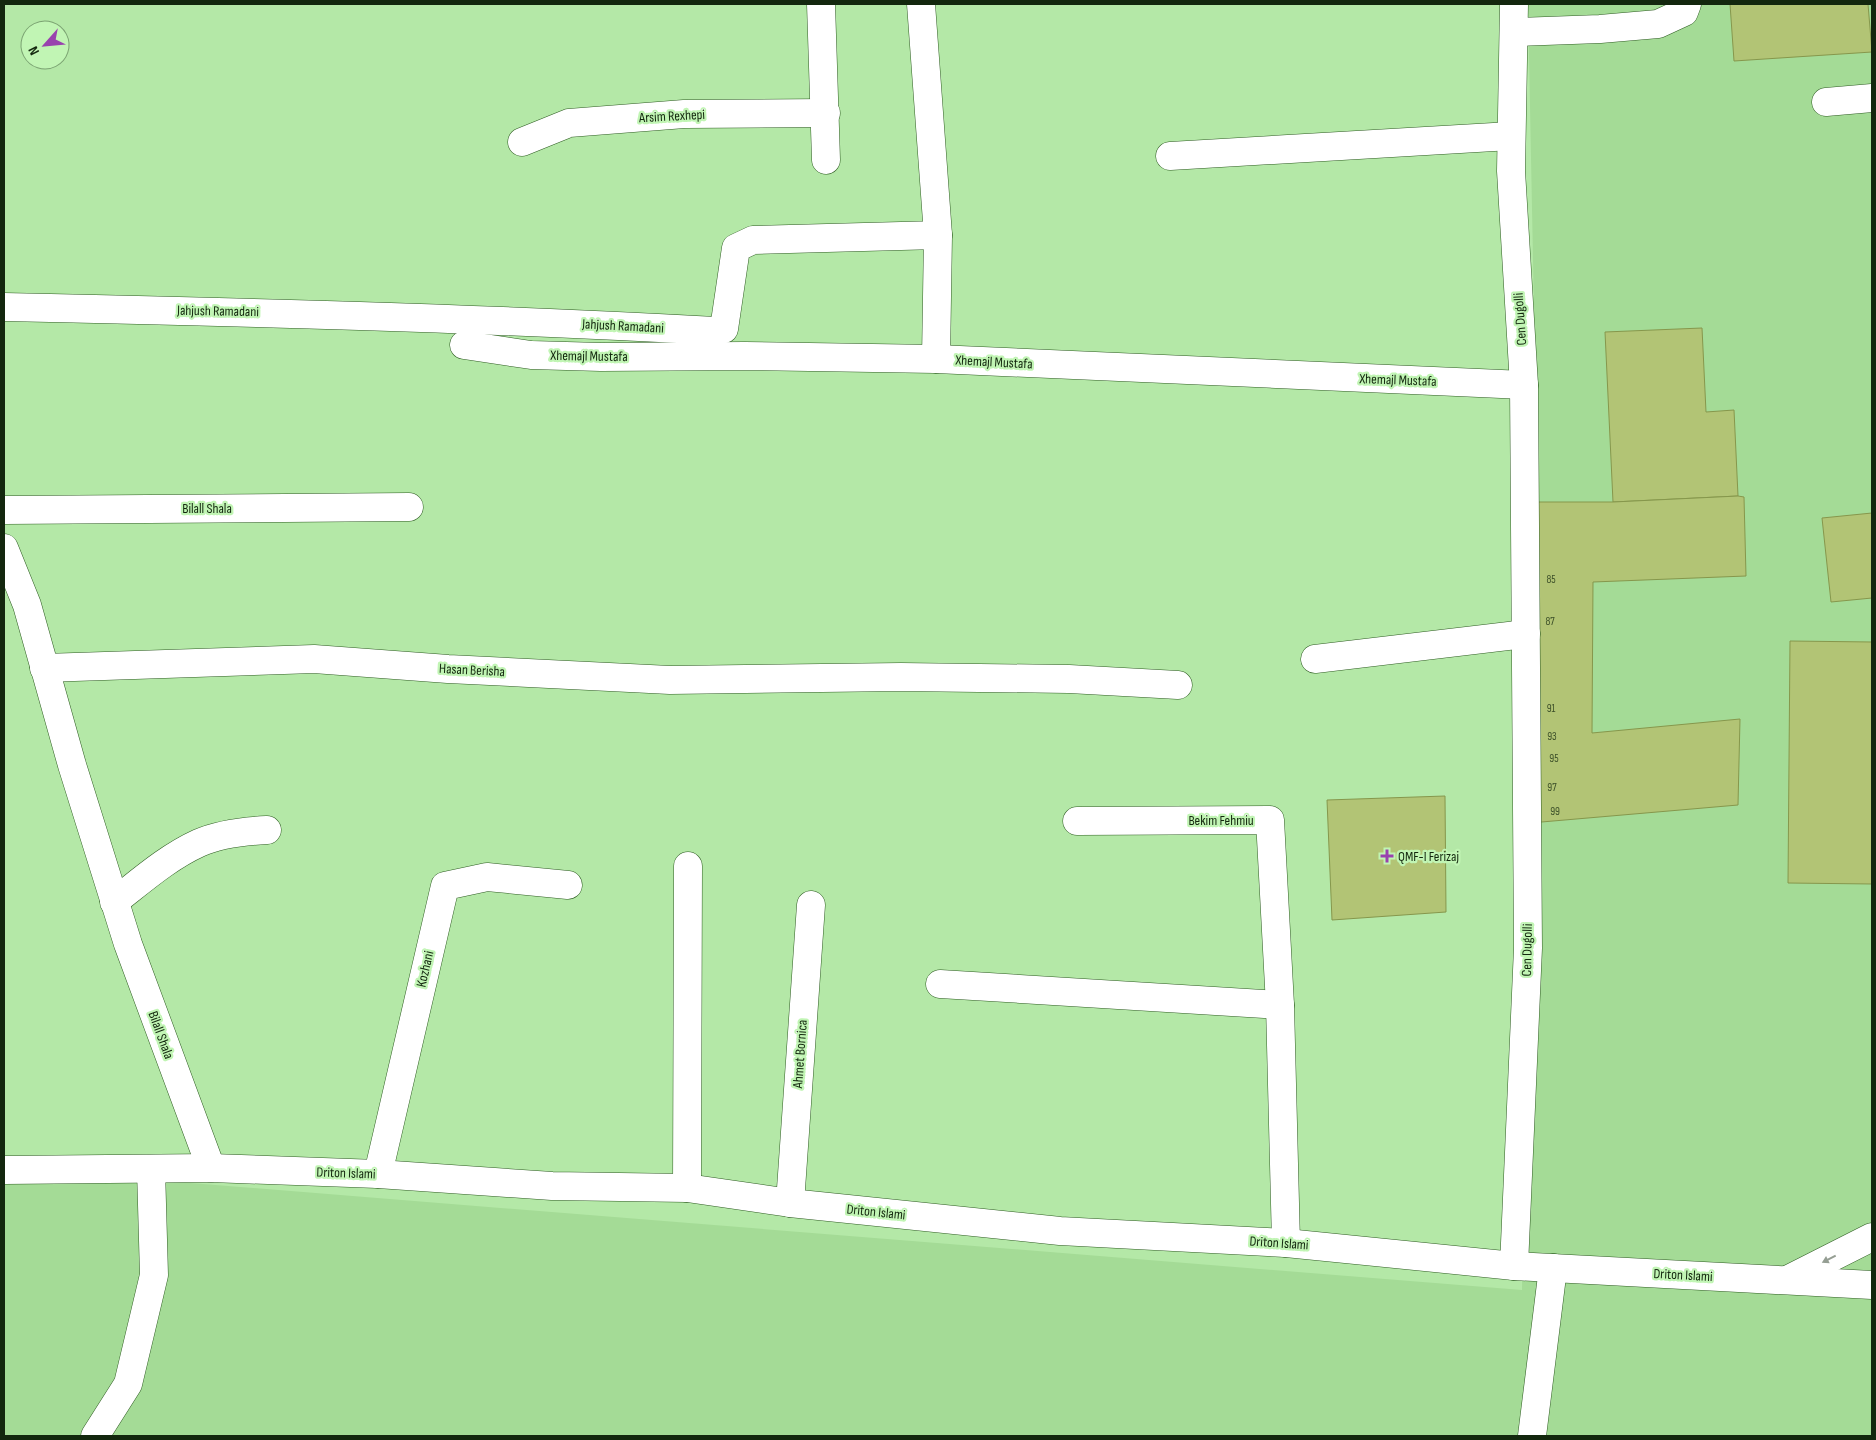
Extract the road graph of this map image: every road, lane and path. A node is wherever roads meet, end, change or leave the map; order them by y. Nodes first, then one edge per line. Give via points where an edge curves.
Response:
1 (821, 4) edge
2 (921, 4) edge
3 (1514, 4) edge
4 (1687, 4) edge
5 (1514, 32) junction
6 (1872, 98) edge
7 (1826, 102) dead end
8 (826, 113) junction
9 (1511, 136) junction
10 (522, 142) dead end
11 (1170, 156) dead end
12 (826, 160) dead end
13 (938, 235) junction
14 (4, 306) edge
15 (464, 345) dead end
16 (936, 359) junction
17 (1524, 385) junction
18 (409, 507) dead end
19 (4, 510) edge
20 (4, 548) edge
21 (1526, 634) junction
22 (1315, 659) dead end
23 (44, 668) junction
24 (1178, 686) dead end
25 (1077, 821) dead end
26 (267, 830) dead end
27 (688, 866) dead end
28 (568, 885) dead end
29 (114, 902) junction
30 (810, 905) dead end
31 (940, 984) dead end
32 (1280, 1006) junction
33 (210, 1168) junction
34 (151, 1169) junction
35 (4, 1170) edge
36 (378, 1174) junction
37 (688, 1188) junction
38 (790, 1203) junction
39 (1872, 1238) edge
40 (1286, 1243) junction
41 (1514, 1266) junction
42 (1553, 1268) junction
43 (1786, 1280) junction
44 (1872, 1285) edge
45 (95, 1436) edge
46 (1532, 1436) edge

1 - 8 street
2 - 13 street
3 - 5 street, Cen Dugolli
4 - 5 street via 1684,12 1658,24
5 - 9 street, Cen Dugolli
6 - 7 street
8 - 10 street, Arsim Rexhepi via 684,114 569,123
8 - 12 street
9 - 11 street
9 - 17 street, Cen Dugolli
13 - 14 street, Jahjush Ramadani via 753,240 736,248 724,329 715,331 302,313
13 - 16 street
15 - 16 street, Xhemajl Mustafa via 541,355 601,357
16 - 17 street, Xhemajl Mustafa
17 - 21 street, Cen Dugolli
18 - 19 street, Bilall Shala
20 - 23 street, Bilall Shala via 27,605
21 - 22 street
21 - 41 street, Cen Dugolli via 1528,948
23 - 24 street, Hasan Berisha via 314,659 670,680 901,677 1069,679
23 - 29 street, Bilall Shala
25 - 32 street, Bekim Fehmiu via 1270,820
26 - 29 street via 244,831 201,842 175,856
27 - 37 street
28 - 36 street, Kozhani via 487,877 445,886
29 - 33 street, Bilall Shala
30 - 38 street, Ahmet Bornica
31 - 32 street
32 - 40 street, Bekim Fehmiu
33 - 34 street, Driton Islami
33 - 36 street, Driton Islami
34 - 35 street, Driton Islami
34 - 45 street via 154,1275 128,1384
36 - 37 street, Driton Islami via 552,1186
37 - 38 street, Driton Islami
38 - 40 street, Driton Islami via 1060,1231
39 -> 43 street
40 - 41 street, Driton Islami
41 - 42 street, Driton Islami
42 - 43 street, Driton Islami
42 - 46 street
43 - 44 street, Driton Islami

